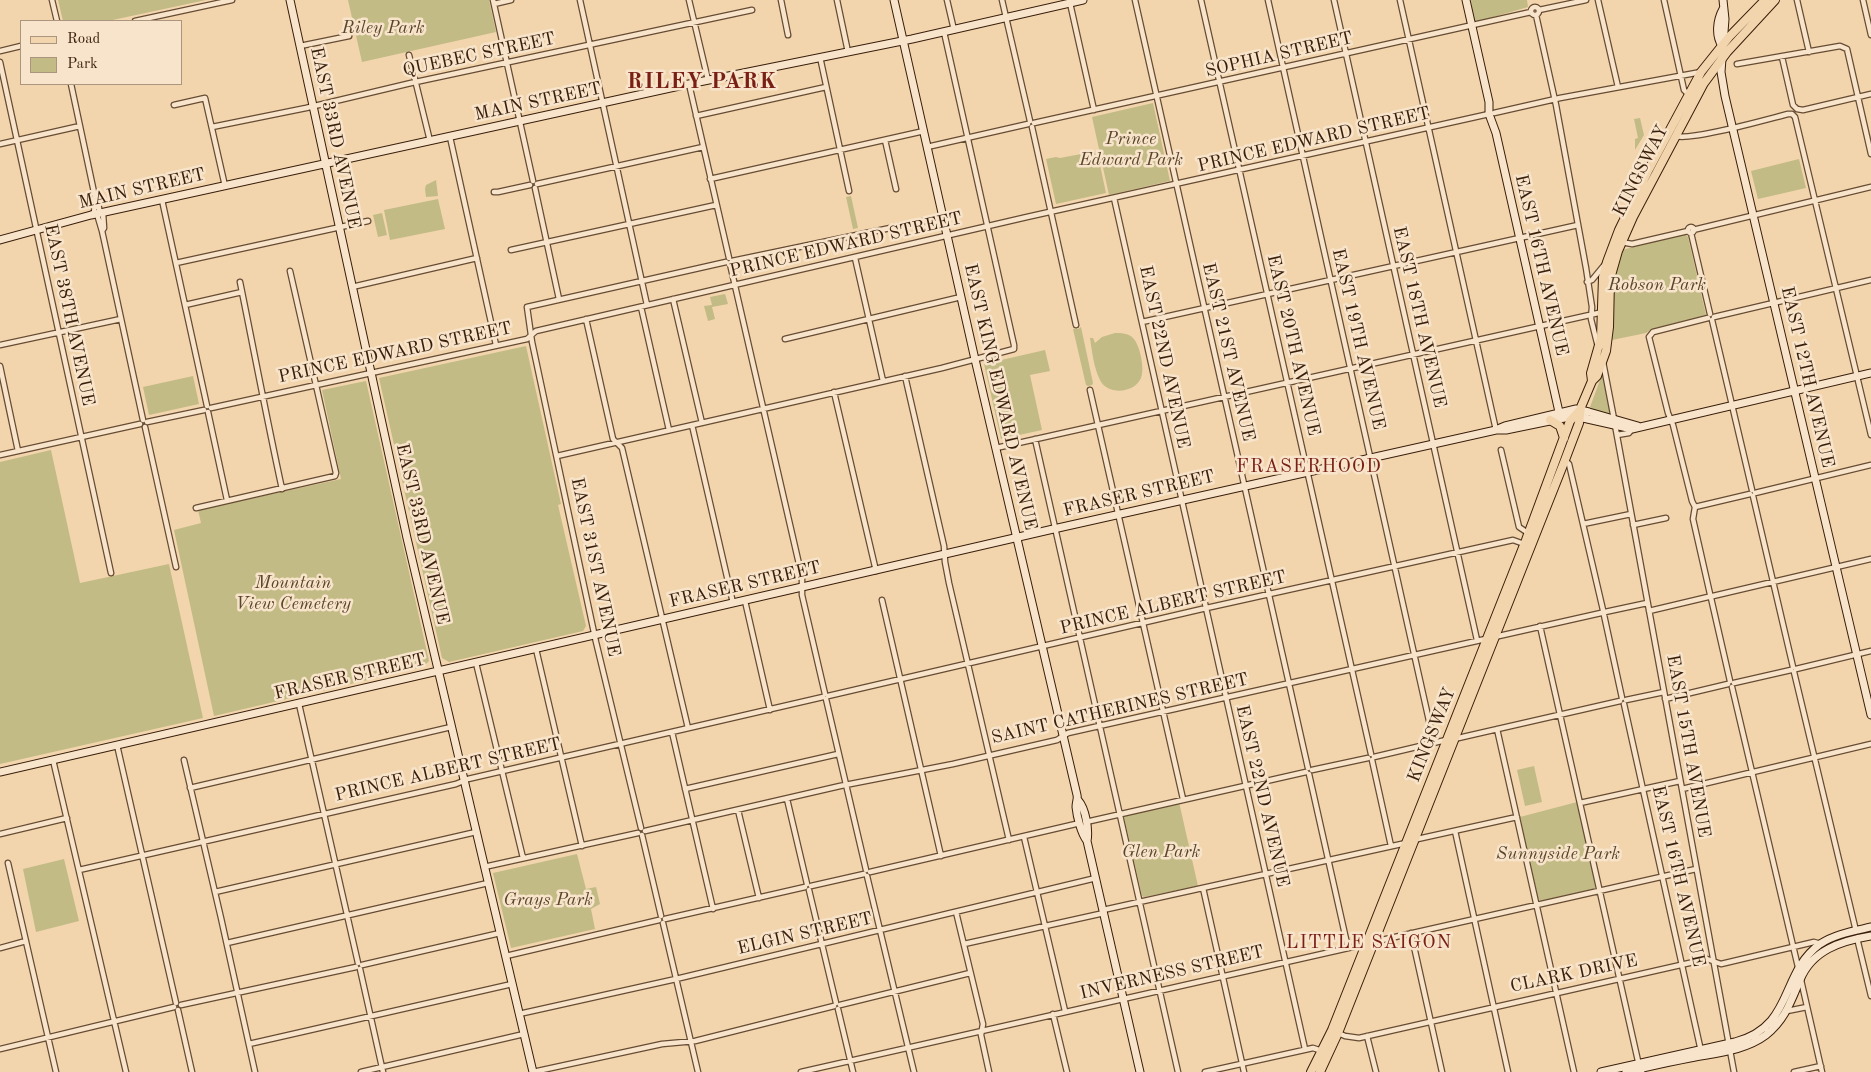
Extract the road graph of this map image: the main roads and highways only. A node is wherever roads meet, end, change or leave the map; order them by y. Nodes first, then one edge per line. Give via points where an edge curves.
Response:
1 (1765, 0) edge
2 (1775, 0) edge
3 (1618, 240) junction
4 (1606, 312) junction
5 (1592, 381) junction
6 (1578, 414) junction
7 (1550, 420) road end
8 (1564, 438) junction
9 (1450, 740) junction
10 (1335, 1031) junction
11 (1325, 1052) junction
12 (1311, 1072) edge
13 (1320, 1072) edge

1 - 3 main road, KINGSWAY via 1701,72 1640,187
2 - 3 main road, KINGSWAY via 1704,83
3 - 4 main road, KINGSWAY
3 - 4 main road, KINGSWAY via 1607,262 1602,288
4 - 5 main road, KINGSWAY via 1590,373
4 - 5 main road, KINGSWAY via 1608,341 1603,361
5 - 6 main road, KINGSWAY
6 - 8 main road, KINGSWAY
6 - 9 main road, KINGSWAY via 1565,460
7 - 8 main road via 1560,426
8 - 9 main road, KINGSWAY
9 - 10 main road, KINGSWAY via 1374,942
9 - 10 main road, KINGSWAY via 1365,944
10 - 11 main road, KINGSWAY
11 - 12 main road, KINGSWAY
11 - 13 main road, KINGSWAY

